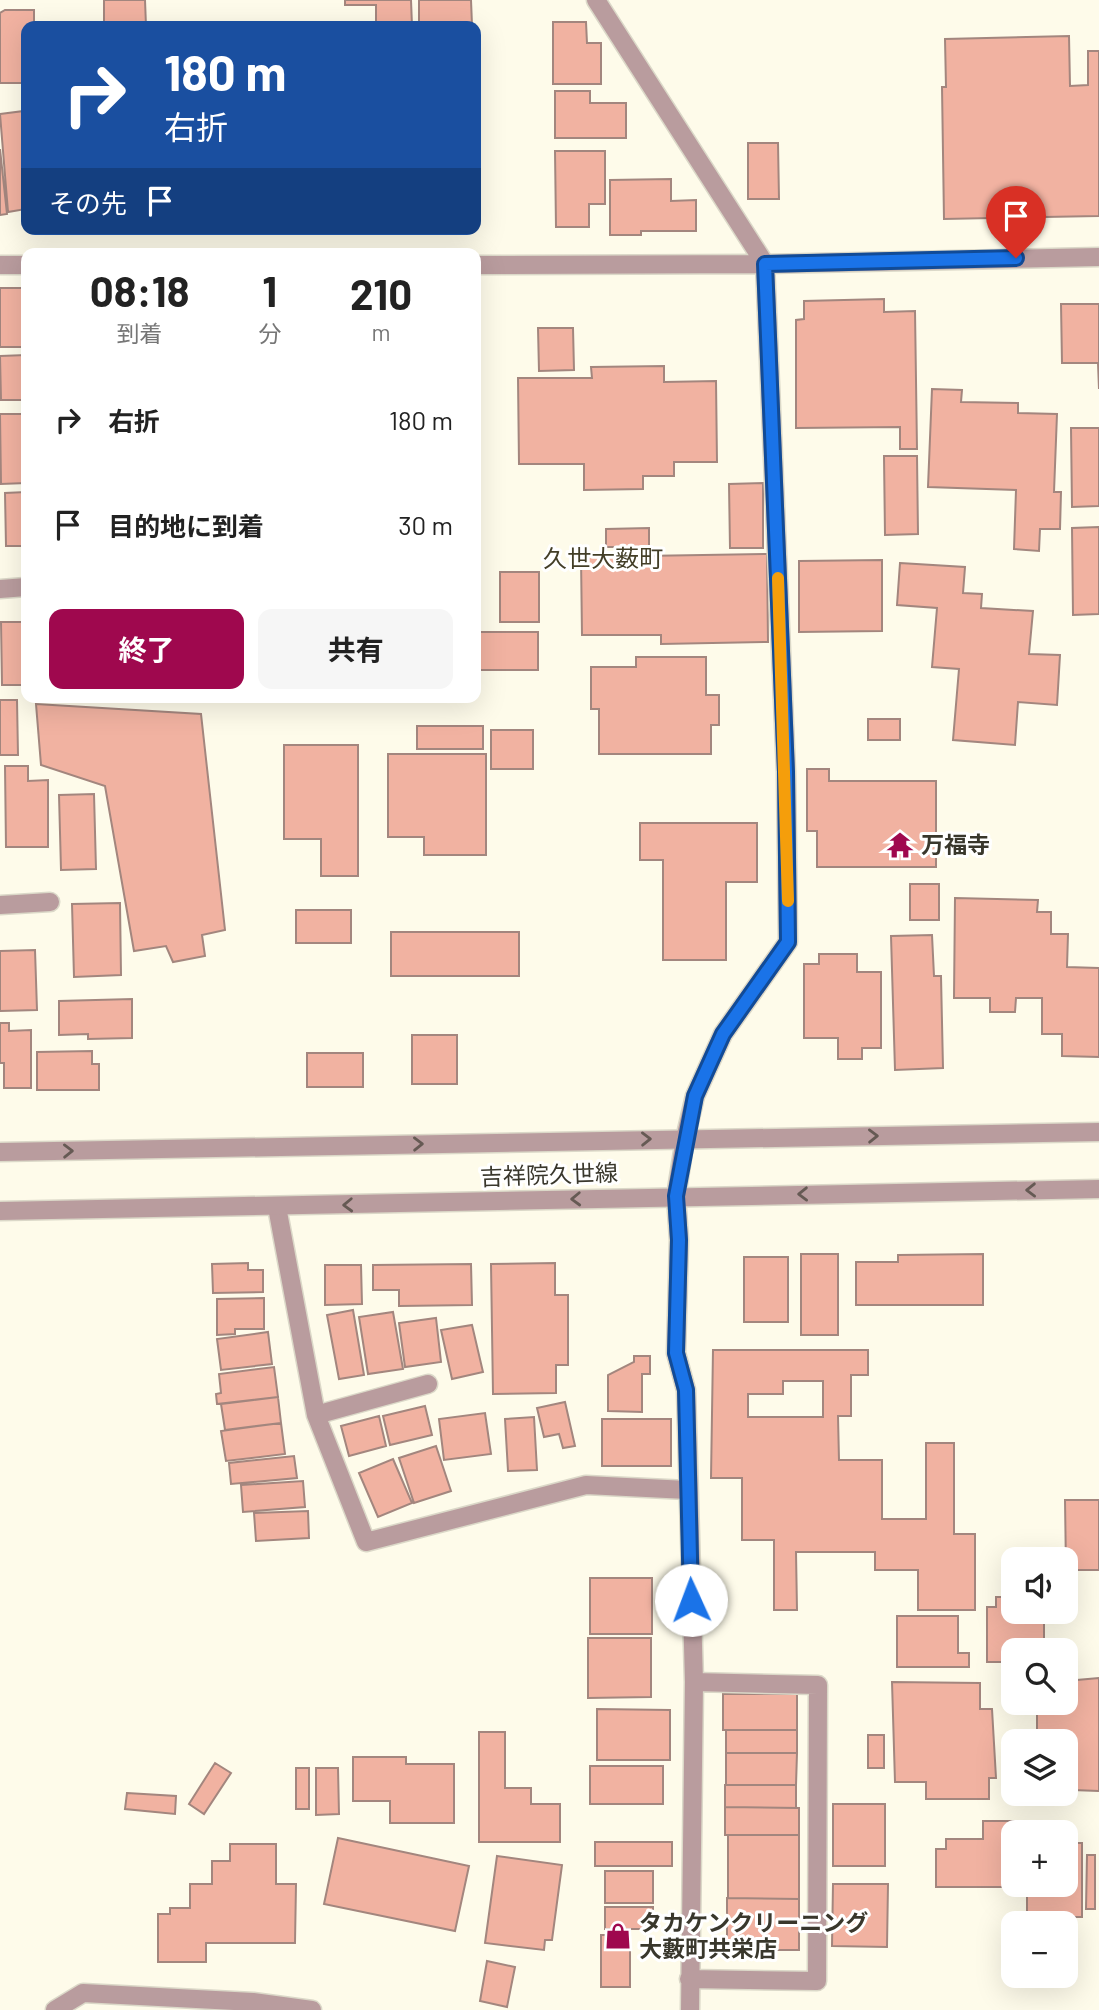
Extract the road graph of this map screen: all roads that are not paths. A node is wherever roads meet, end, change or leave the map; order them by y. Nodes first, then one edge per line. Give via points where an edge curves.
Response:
1 (596, 0) edge
2 (1099, 257) edge
3 (765, 264) junction
4 (0, 265) edge
5 (21, 265) edge
6 (481, 265) edge
7 (21, 587) edge
8 (0, 589) edge
9 (50, 902) dead end
10 (0, 905) edge
11 (1099, 1132) edge
12 (685, 1139) junction
13 (0, 1152) edge
14 (1099, 1189) edge
15 (676, 1196) junction
16 (277, 1207) junction
17 (0, 1211) edge
18 (428, 1384) dead end
19 (316, 1415) junction
20 (687, 1490) junction
21 (694, 1682) junction
22 (689, 1979) junction
23 (55, 2010) edge
24 (312, 2010) edge
25 (690, 2010) edge

1 - 3 street
2 - 3 street
3 - 6 street
3 - 12 street via 786,772 788,942 723,1034 695,1096
4 - 5 street
7 - 8 street
9 - 10 street
12 -> 11 street, 吉祥院久世線
13 -> 12 street, 吉祥院久世線
12 - 15 street
14 -> 15 street, 吉祥院久世線
15 -> 16 street, 吉祥院久世線
15 - 20 street via 676,1353 686,1390
16 - 17 street, 吉祥院久世線
16 - 19 street
18 - 19 street
19 - 20 street via 366,1542 586,1485
20 - 21 street
21 - 22 street
21 - 22 street via 818,1685 817,1981
22 - 25 street
23 - 24 street via 83,1993 253,2002

